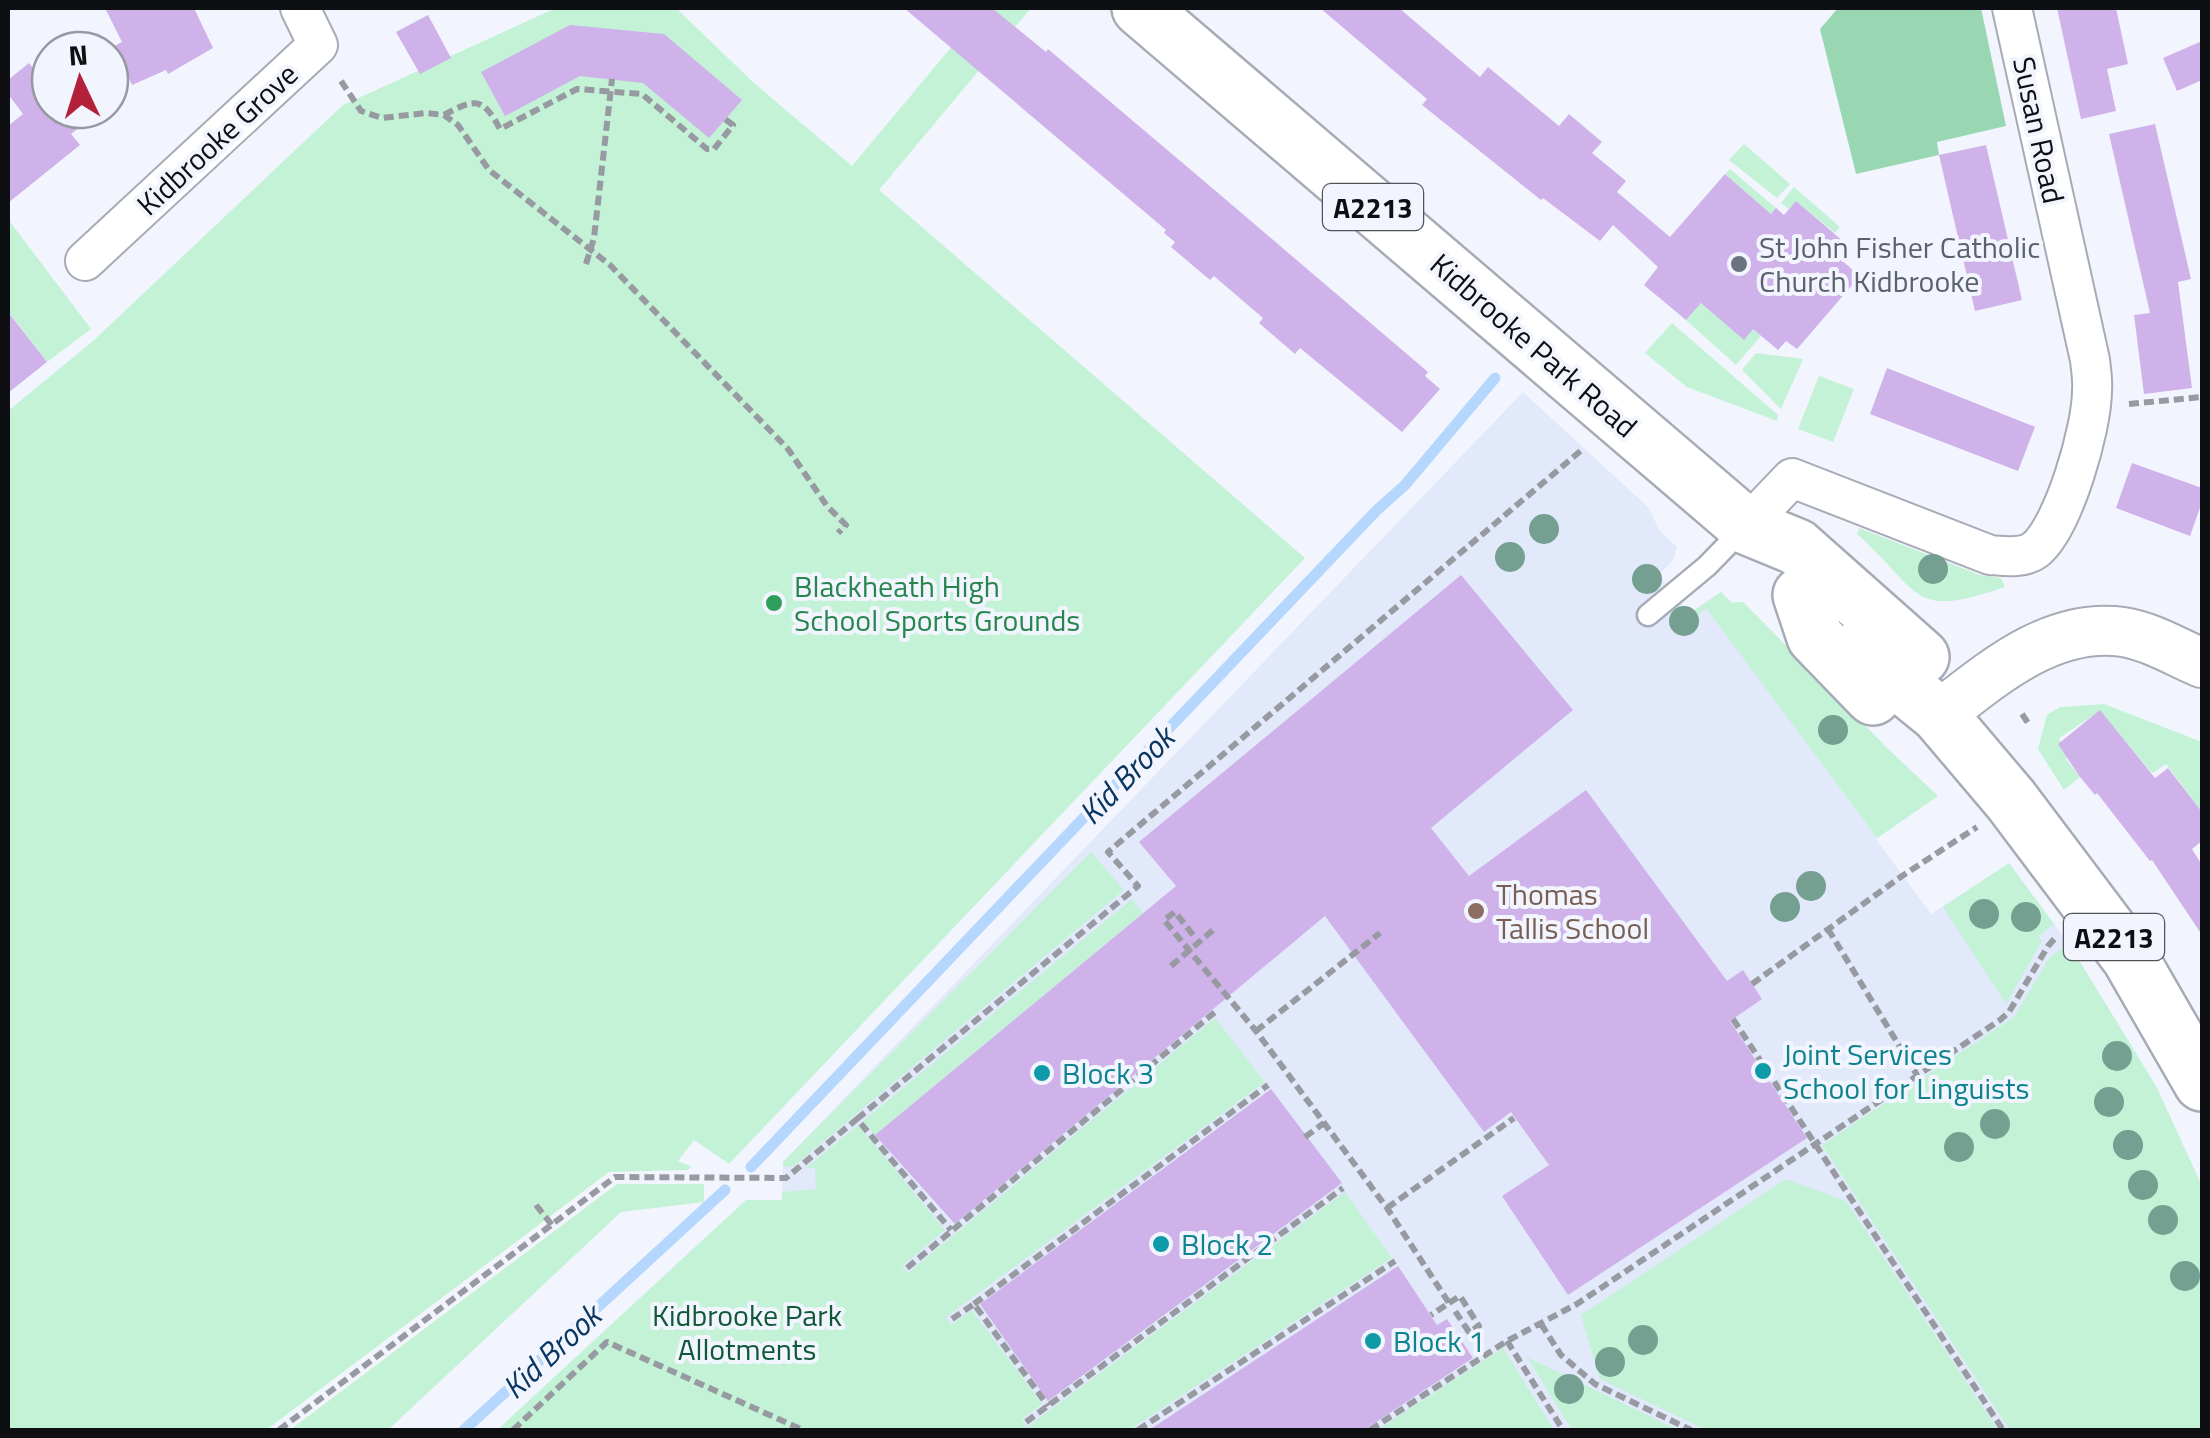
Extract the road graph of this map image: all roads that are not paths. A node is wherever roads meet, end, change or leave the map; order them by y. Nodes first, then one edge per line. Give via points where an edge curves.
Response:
1 (300, 8) edge
2 (1140, 8) edge
3 (2012, 8) edge
4 (84, 261) dead end
5 (1746, 526) junction
6 (1801, 595) junction
7 (1648, 615) dead end
8 (2202, 662) edge
9 (1939, 715) junction
10 (1996, 812) junction
11 (2202, 1083) edge

1 - 4 street, Kidbrooke Grove via 318,45
2 - 5 main road, Kidbrooke Park Road / A2213
3 - 5 street, Susan Road via 2092,390 2084,443 2047,538 2032,553 1990,555 1792,478
5 - 6 main road, Kidbrooke Park Road / A2213 via 1768,566
5 - 7 lane
5 - 9 main road, Kidbrooke Park Road / A2213 via 1797,547 1921,658
6 - 9 main road, Kidbrooke Park Road / A2213
6 - 10 main road via 1815,637 1934,761
8 - 9 street via 2128,632 2066,636 1992,673
9 - 10 main road, Kidbrooke Park Road / A2213
10 - 11 main road, Kidbrooke Park Road / A2213 via 2130,958

